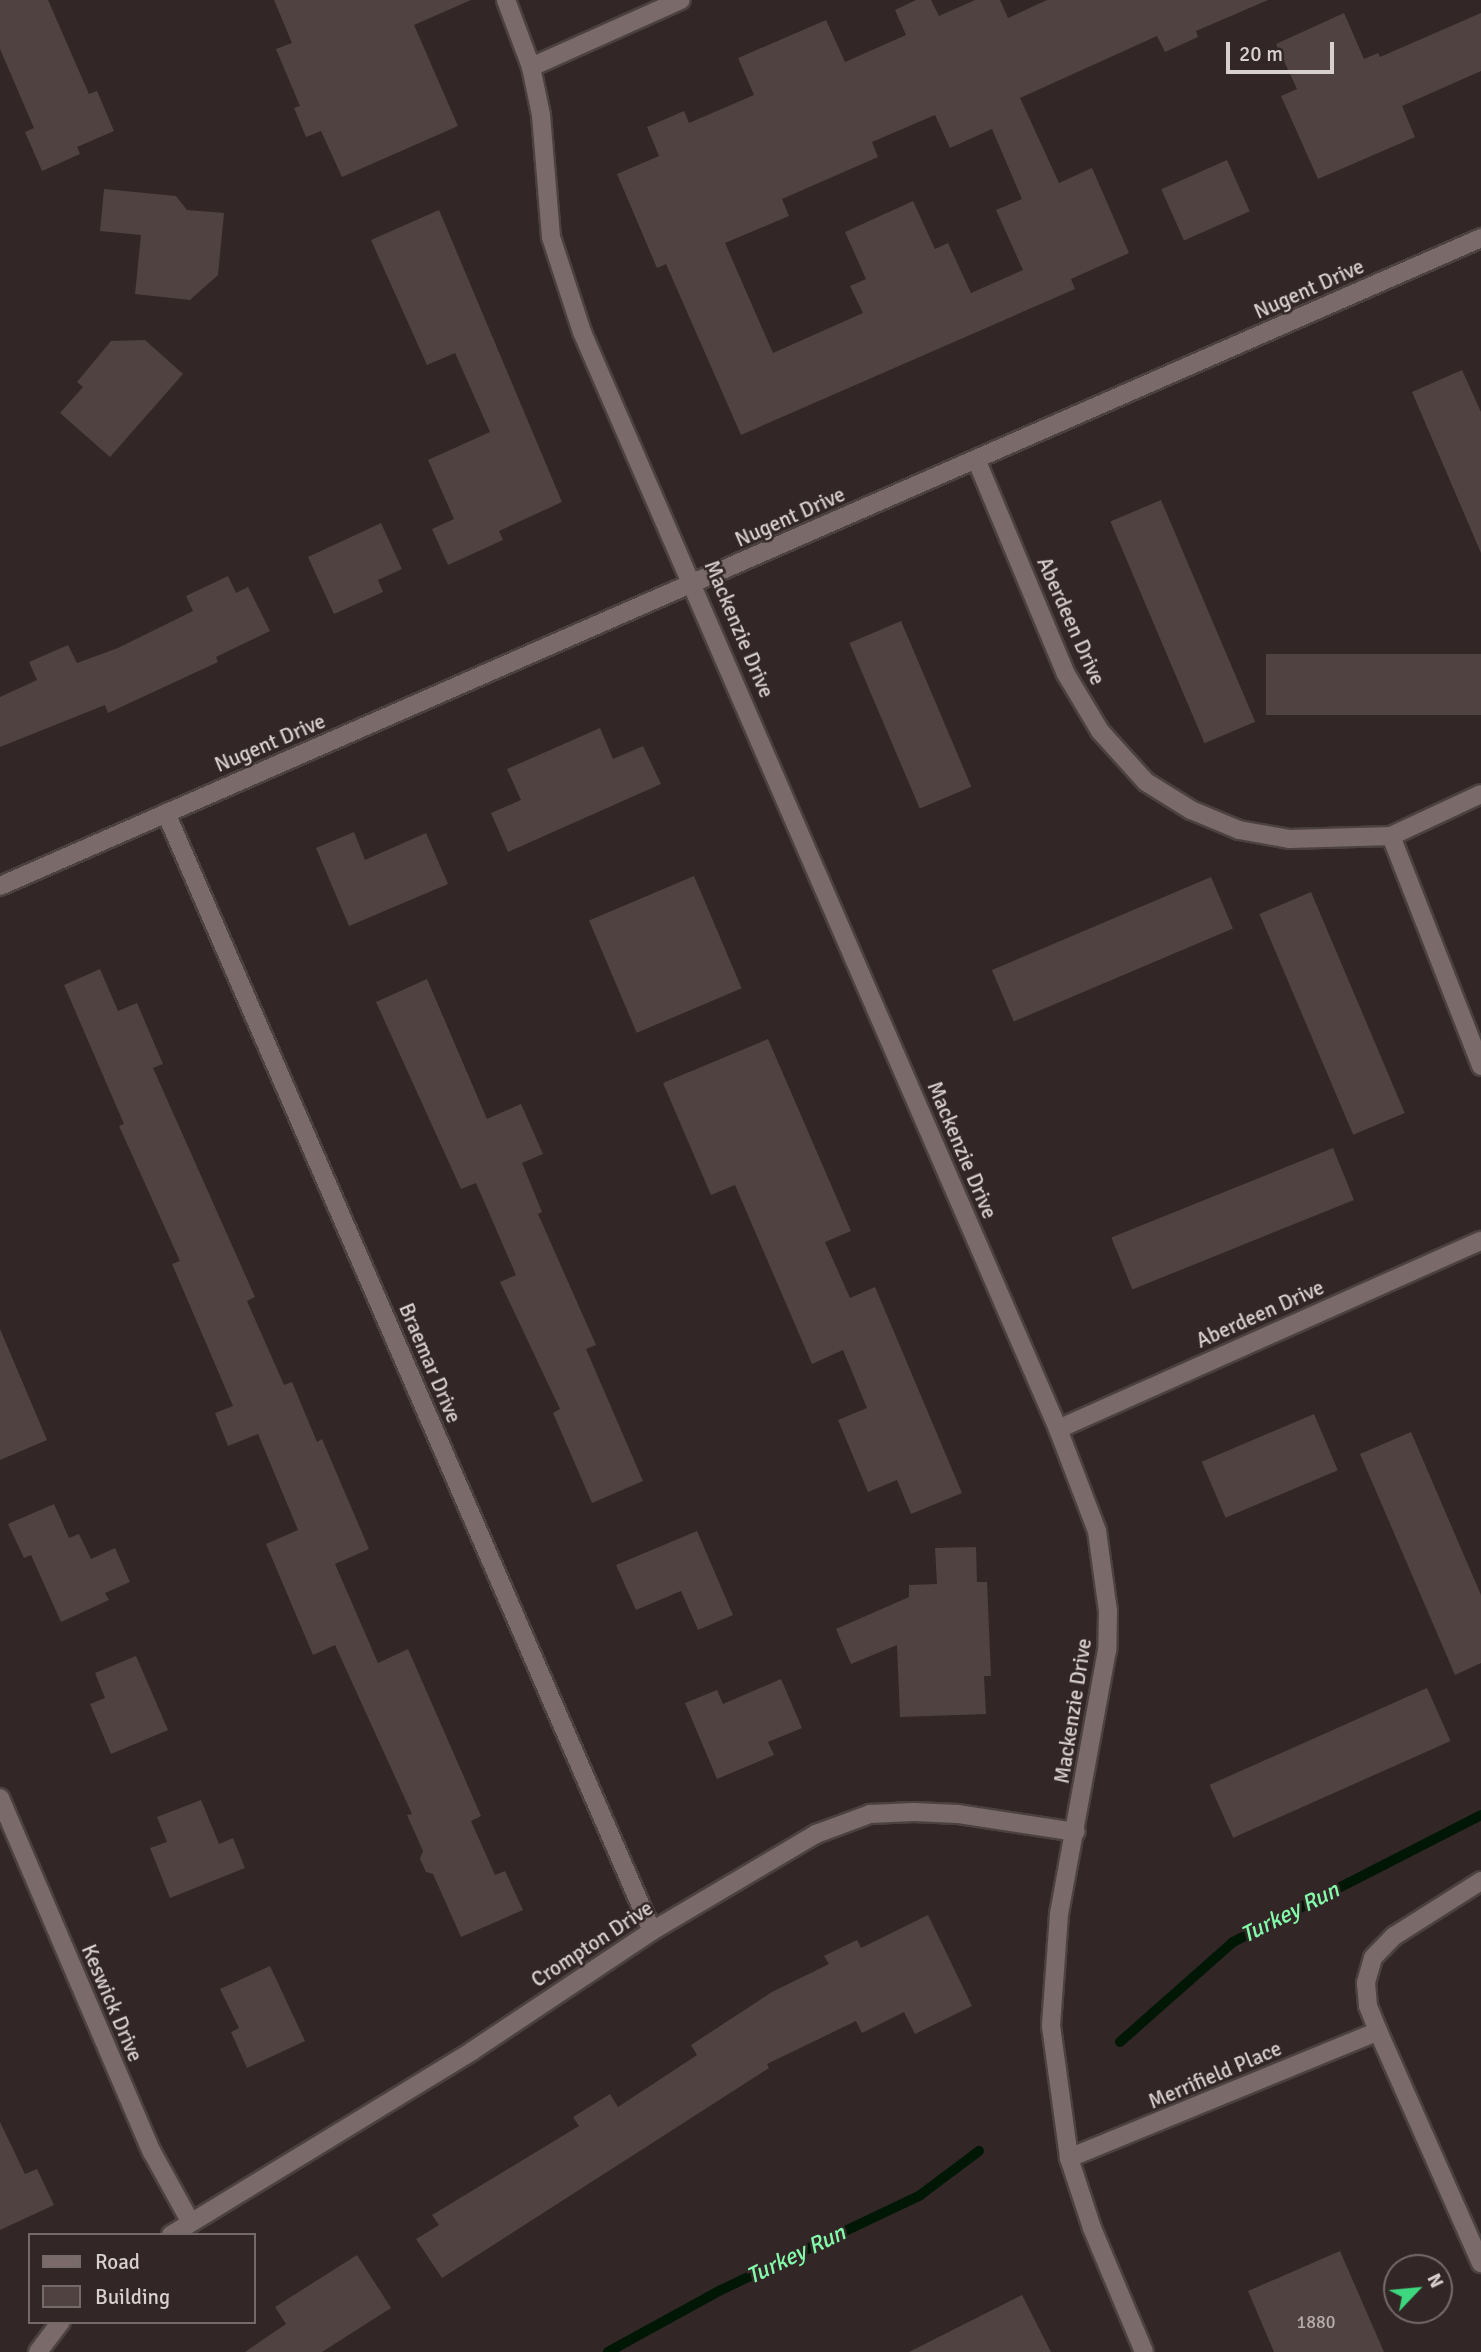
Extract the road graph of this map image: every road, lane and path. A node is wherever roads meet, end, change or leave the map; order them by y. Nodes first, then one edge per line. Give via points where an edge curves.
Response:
1 (506, 0) edge
2 (681, 0) edge
3 (531, 67) junction
4 (1481, 238) edge
5 (976, 459) junction
6 (695, 584) junction
7 (1481, 794) edge
8 (166, 813) junction
9 (1391, 836) junction
10 (0, 886) edge
11 (1481, 1066) edge
12 (1481, 1241) edge
13 (1058, 1429) junction
14 (0, 1798) edge
15 (1076, 1832) junction
16 (1481, 1881) edge
17 (652, 1931) junction
18 (1378, 2031) junction
19 (1069, 2158) junction
20 (190, 2221) junction
21 (174, 2233) edge
22 (1481, 2263) edge
23 (59, 2324) edge
24 (38, 2352) edge
25 (1144, 2352) edge

1 - 3 street, Mackenzie Drive
2 - 3 street
3 - 6 street, Mackenzie Drive via 541,115 551,237 566,286
4 - 5 street, Nugent Drive
5 - 6 street, Nugent Drive
5 - 9 street, Aberdeen Drive via 1066,674 1100,731 1146,782 1191,810 1265,836
6 - 8 street, Nugent Drive
6 - 13 street, Mackenzie Drive
7 - 9 street, Aberdeen Drive
8 - 10 street, Nugent Drive
8 - 17 street, Braemar Drive
9 - 11 street
12 - 13 street, Aberdeen Drive
13 - 15 street, Mackenzie Drive via 1097,1531 1108,1611 1107,1650
14 - 20 street, Keswick Drive via 152,2152
15 - 17 street, Crompton Drive via 958,1814 870,1814 779,1852
15 - 19 street, Mackenzie Drive via 1059,1914 1051,2026
16 - 18 street via 1394,1936 1373,1958 1366,1983 1368,2006
17 - 20 street, Crompton Drive via 472,2051
18 - 19 street, Merrifield Place
18 - 22 street
19 - 25 street, Mackenzie Drive via 1092,2228
20 - 21 street, Crompton Drive
23 - 24 street

